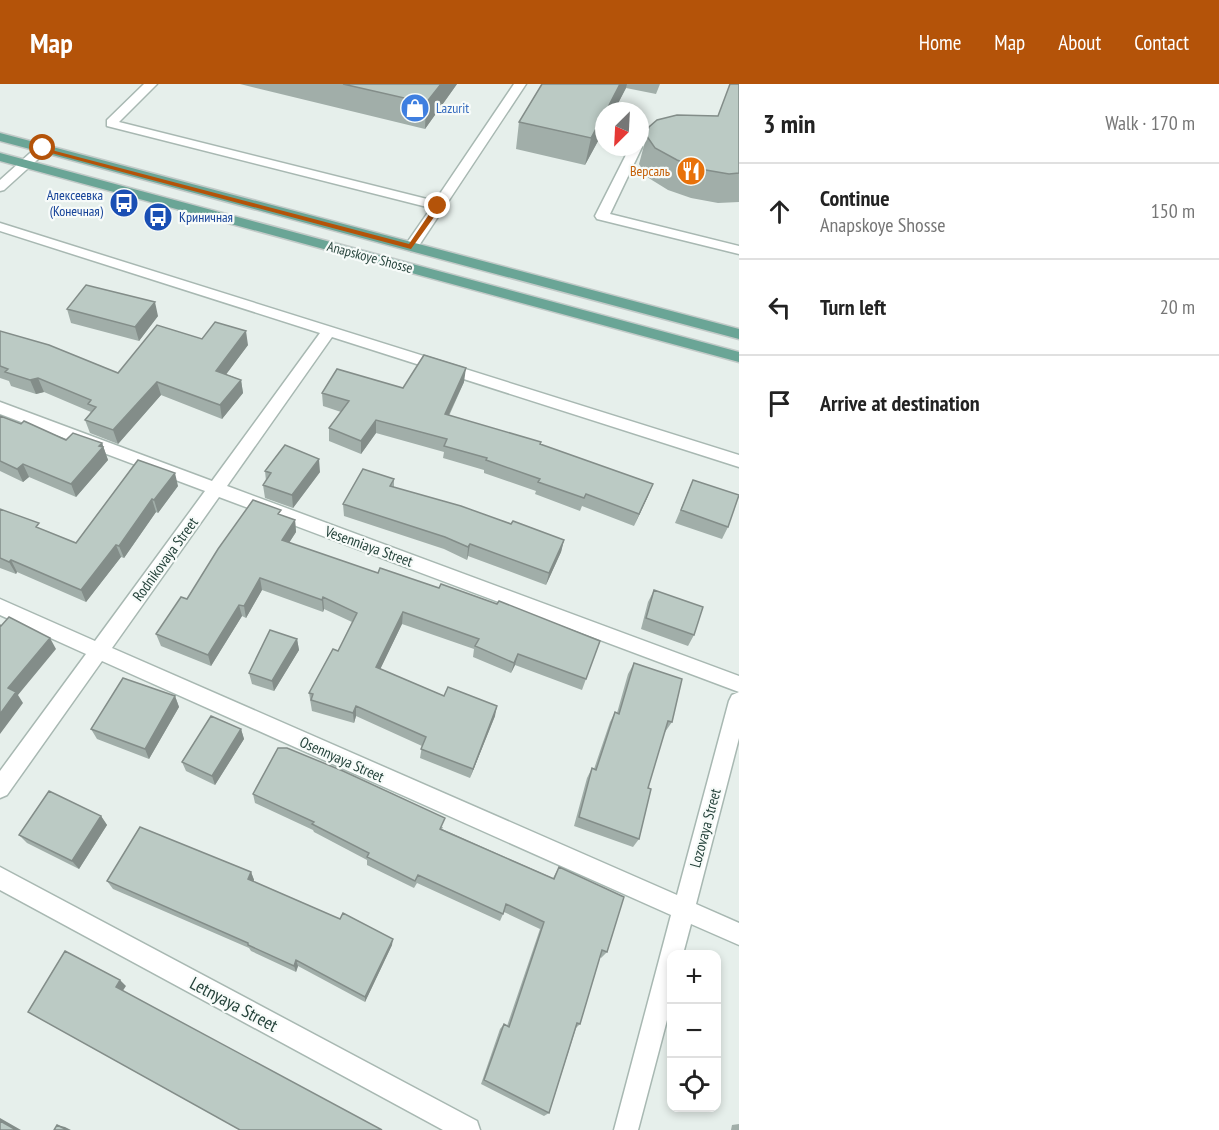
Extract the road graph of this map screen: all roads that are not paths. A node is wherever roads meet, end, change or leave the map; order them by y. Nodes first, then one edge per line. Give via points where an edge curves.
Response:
1 (151, 84) edge
2 (520, 84) edge
3 (0, 137) edge
4 (43, 148) junction
5 (632, 156) edge
6 (0, 157) edge
7 (26, 164) junction
8 (0, 187) edge
9 (438, 206) junction
10 (0, 227) edge
11 (411, 247) junction
12 (739, 250) edge
13 (330, 330) junction
14 (739, 334) edge
15 (739, 357) edge
16 (0, 408) edge
17 (739, 461) edge
18 (216, 489) junction
19 (0, 607) edge
20 (99, 651) junction
21 (739, 684) edge
22 (739, 701) edge
23 (0, 788) edge
24 (0, 878) edge
25 (684, 910) junction
26 (739, 934) edge
27 (673, 950) edge
28 (667, 974) edge
29 (468, 1130) edge
30 (626, 1130) edge

1 - 9 street via 111,123
2 - 9 street
3 - 4 main road, Anapskoye Shosse
4 - 7 street
4 - 11 main road, Anapskoye Shosse
5 - 12 street via 602,216
6 - 7 main road, Anapskoye Shosse
7 - 8 street
7 - 15 main road, Anapskoye Shosse
9 - 11 street
10 - 13 street
11 - 14 main road, Anapskoye Shosse
13 - 17 street
13 - 18 street, Rodnikovaya Street
16 - 18 street, Vesenniaya Street
18 - 20 street, Rodnikovaya Street
18 - 21 street, Vesenniaya Street
19 - 20 street, Osennyaya Street
20 - 23 street, Rodnikovaya Street
20 - 25 street, Osennyaya Street
22 - 25 street, Lozovaya Street
24 - 29 street, Letnyaya Street
25 - 26 street, Osennyaya Street
25 - 27 street, Lozovaya Street
28 - 30 street, Lozovaya Street

